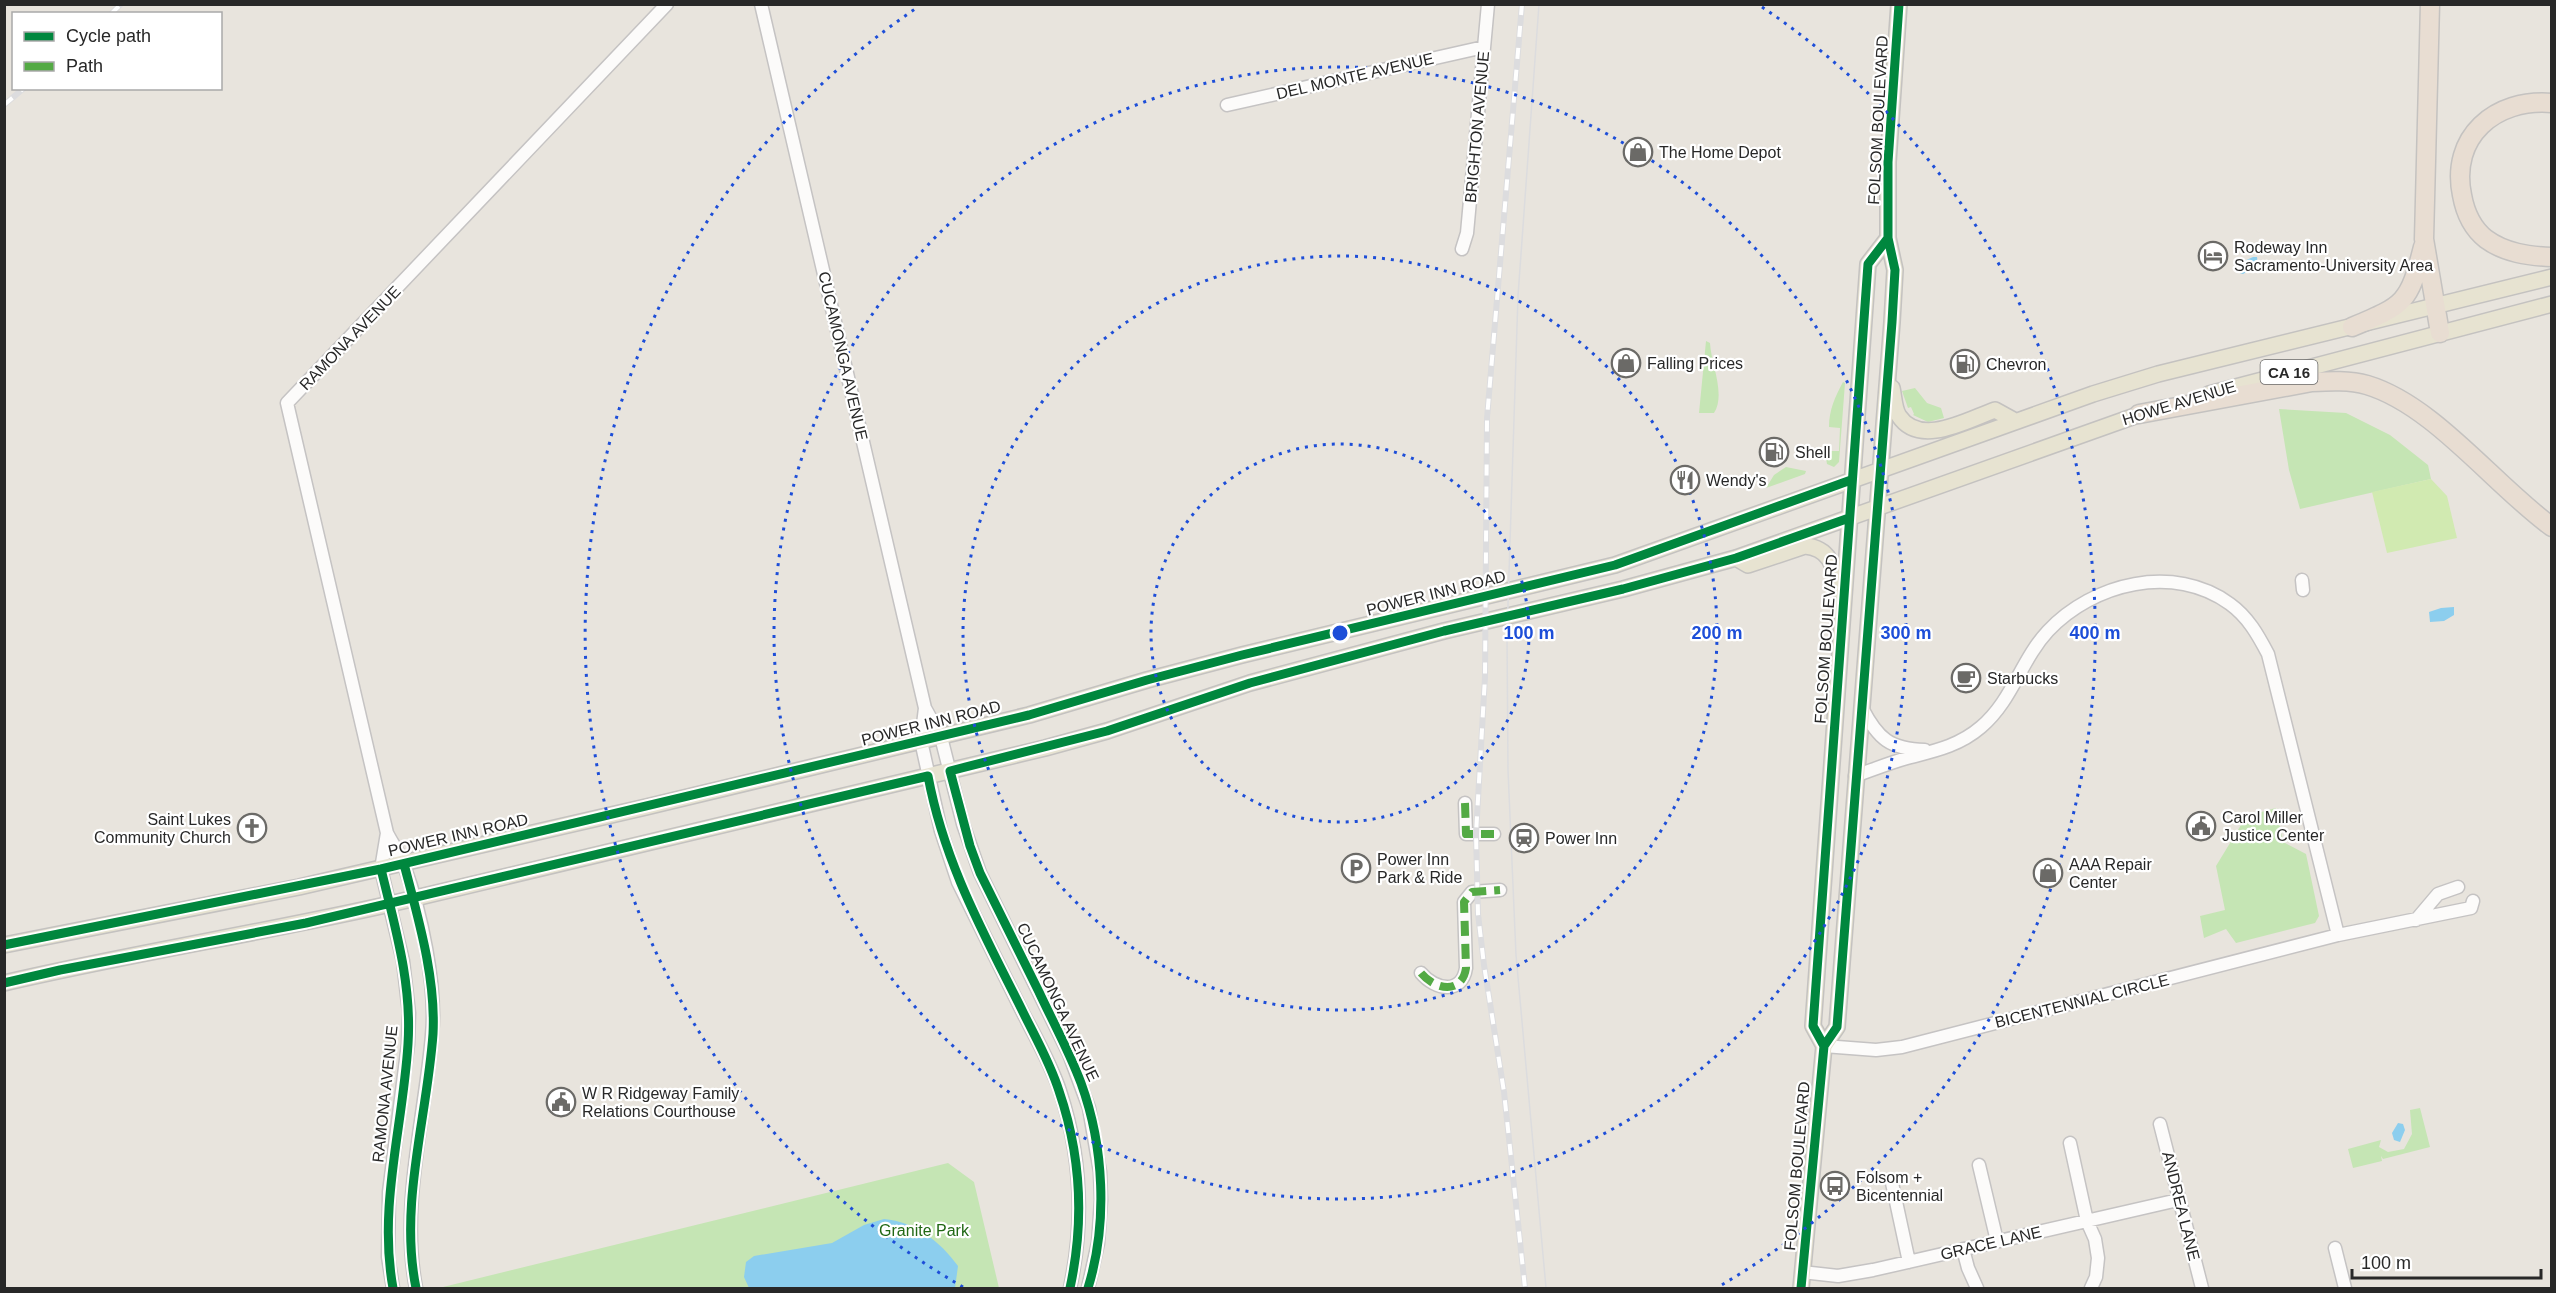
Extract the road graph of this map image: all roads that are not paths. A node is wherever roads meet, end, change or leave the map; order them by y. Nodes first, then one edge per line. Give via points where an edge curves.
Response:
1 (667, 4) edge
2 (761, 4) edge
3 (1488, 4) edge
4 (1899, 4) edge
5 (2430, 4) edge
6 (1484, 47) junction
7 (2552, 103) edge
8 (1227, 105) dead end
9 (1888, 238) junction
10 (2424, 239) junction
11 (1462, 249) dead end
12 (2552, 257) edge
13 (2552, 277) edge
14 (2552, 304) edge
15 (2435, 306) junction
16 (2352, 327) junction
17 (2440, 333) junction
18 (1888, 371) junction
19 (2139, 414) junction
20 (2015, 421) junction
21 (1881, 470) junction
22 (1851, 480) junction
23 (1878, 507) junction
24 (1849, 518) junction
25 (2552, 527) edge
26 (1736, 558) junction
27 (1843, 607) junction
28 (1861, 707) junction
29 (925, 708) junction
30 (941, 737) junction
31 (921, 741) junction
32 (1938, 751) junction
33 (950, 771) junction
34 (928, 776) junction
35 (1855, 776) junction
36 (1465, 803) dead end
37 (387, 833) junction
38 (1494, 834) dead end
39 (404, 864) junction
40 (381, 869) junction
41 (1500, 890) dead end
42 (413, 899) junction
43 (2474, 901) dead end
44 (390, 904) junction
45 (2456, 911) junction
46 (2416, 920) junction
47 (2338, 935) junction
48 (4, 945) edge
49 (1421, 973) dead end
50 (4, 984) edge
51 (1824, 1046) junction
52 (2160, 1124) dead end
53 (2070, 1143) dead end
54 (1979, 1165) dead end
55 (1892, 1183) dead end
56 (2178, 1200) junction
57 (2087, 1221) junction
58 (1997, 1241) junction
59 (2335, 1248) dead end
60 (1963, 1249) junction
61 (1909, 1262) junction
62 (1802, 1272) junction
63 (393, 1288) edge
64 (416, 1288) edge
65 (1070, 1288) edge
66 (1088, 1288) edge
67 (1801, 1288) edge
68 (1977, 1288) edge
69 (2091, 1288) edge
70 (2202, 1288) edge
71 (2345, 1288) edge

1 - 37 street, RAMONA AVENUE via 287,403
2 - 29 street, CUCAMONGA AVENUE
3 - 6 street, BRIGHTON AVENUE
4 - 9 main road, FOLSOM BOULEVARD via 1890,114
5 - 10 highway
6 - 8 street, DEL MONTE AVENUE
6 - 11 street, BRIGHTON AVENUE via 1467,233
7 - 12 highway via 2508,108 2483,124 2466,145 2459,172 2464,207 2485,237 2514,253
9 - 18 main road, FOLSOM BOULEVARD via 1895,270
9 - 22 main road, FOLSOM BOULEVARD via 1868,264
10 - 15 highway
10 - 16 highway via 2414,282 2405,299 2386,313
13 - 15 main road, HOWE AVENUE / CA 16
14 - 17 main road, HOWE AVENUE / CA 16
15 - 16 main road, HOWE AVENUE / CA 16
15 - 17 highway
16 - 20 main road, HOWE AVENUE / CA 16 via 2158,374
17 - 19 main road, HOWE AVENUE / CA 16
18 - 20 main road via 1898,416 1921,430 1934,431 1995,410
18 - 21 main road, FOLSOM BOULEVARD
19 - 23 main road, HOWE AVENUE / CA 16
19 - 25 highway via 2312,382 2365,385 2420,412
20 - 21 main road, HOWE AVENUE / CA 16
21 - 22 main road, HOWE AVENUE / CA 16
21 - 23 main road, FOLSOM BOULEVARD
22 - 24 main road, FOLSOM BOULEVARD
22 - 30 main road, POWER INN ROAD via 1615,565 1242,655
23 - 24 main road, HOWE AVENUE
23 - 28 main road, FOLSOM BOULEVARD
24 - 26 main road
24 - 27 main road, FOLSOM BOULEVARD
26 - 27 main road via 1748,565 1805,546 1820,549 1833,567
26 - 33 main road via 1250,683 1107,731
27 - 51 main road, FOLSOM BOULEVARD via 1813,1026
28 - 32 street via 1890,745
28 - 35 main road, FOLSOM BOULEVARD
29 - 30 street, CUCAMONGA AVENUE
29 - 31 street, CUCAMONGA AVENUE
30 - 31 main road, POWER INN ROAD
30 - 33 street, CUCAMONGA AVENUE
31 - 34 street, CUCAMONGA AVENUE
31 - 39 main road, POWER INN ROAD
32 - 35 street
32 - 47 street via 1972,735 1993,716 2048,631 2091,599 2122,587 2165,582 2200,588 2220,597 2249,622 2268,654
33 - 34 main road
33 - 66 street, CUCAMONGA AVENUE via 980,873 1069,1054 1089,1108 1101,1200 1098,1243
34 - 42 main road
34 - 65 street, CUCAMONGA AVENUE via 958,882 1049,1065 1063,1102 1074,1149 1079,1200
35 - 51 main road, FOLSOM BOULEVARD via 1837,1027
36 - 38 street via 1466,834
37 - 39 street, RAMONA AVENUE
37 - 40 street, RAMONA AVENUE
39 - 40 main road, POWER INN ROAD
39 - 42 street, RAMONA AVENUE
40 - 44 street, RAMONA AVENUE
40 - 48 main road, POWER INN ROAD
41 - 49 street via 1472,892 1464,902 1466,968 1461,982 1437,986
42 - 44 main road
42 - 64 street, RAMONA AVENUE via 426,953 433,1032 412,1194
43 - 45 street, BICENTENNIAL CIRCLE via 2470,908
44 - 50 main road
44 - 63 street, RAMONA AVENUE via 403,961 409,1013 389,1192 388,1257
45 - 46 street, BICENTENNIAL CIRCLE
45 - 46 street via 2454,888 2438,894
46 - 47 street, BICENTENNIAL CIRCLE
47 - 51 street, BICENTENNIAL CIRCLE via 1902,1047 1876,1050
51 - 62 main road, FOLSOM BOULEVARD
52 - 56 street, ANDREA LANE
53 - 57 street
54 - 58 street
55 - 61 street
56 - 57 street, GRACE LANE
56 - 70 street, ANDREA LANE
57 - 58 street, GRACE LANE
57 - 69 street via 2098,1258
58 - 60 street, GRACE LANE
59 - 71 street
60 - 61 street, GRACE LANE
60 - 68 street
61 - 62 street, GRACE LANE via 1838,1276
62 - 67 main road, FOLSOM BOULEVARD

